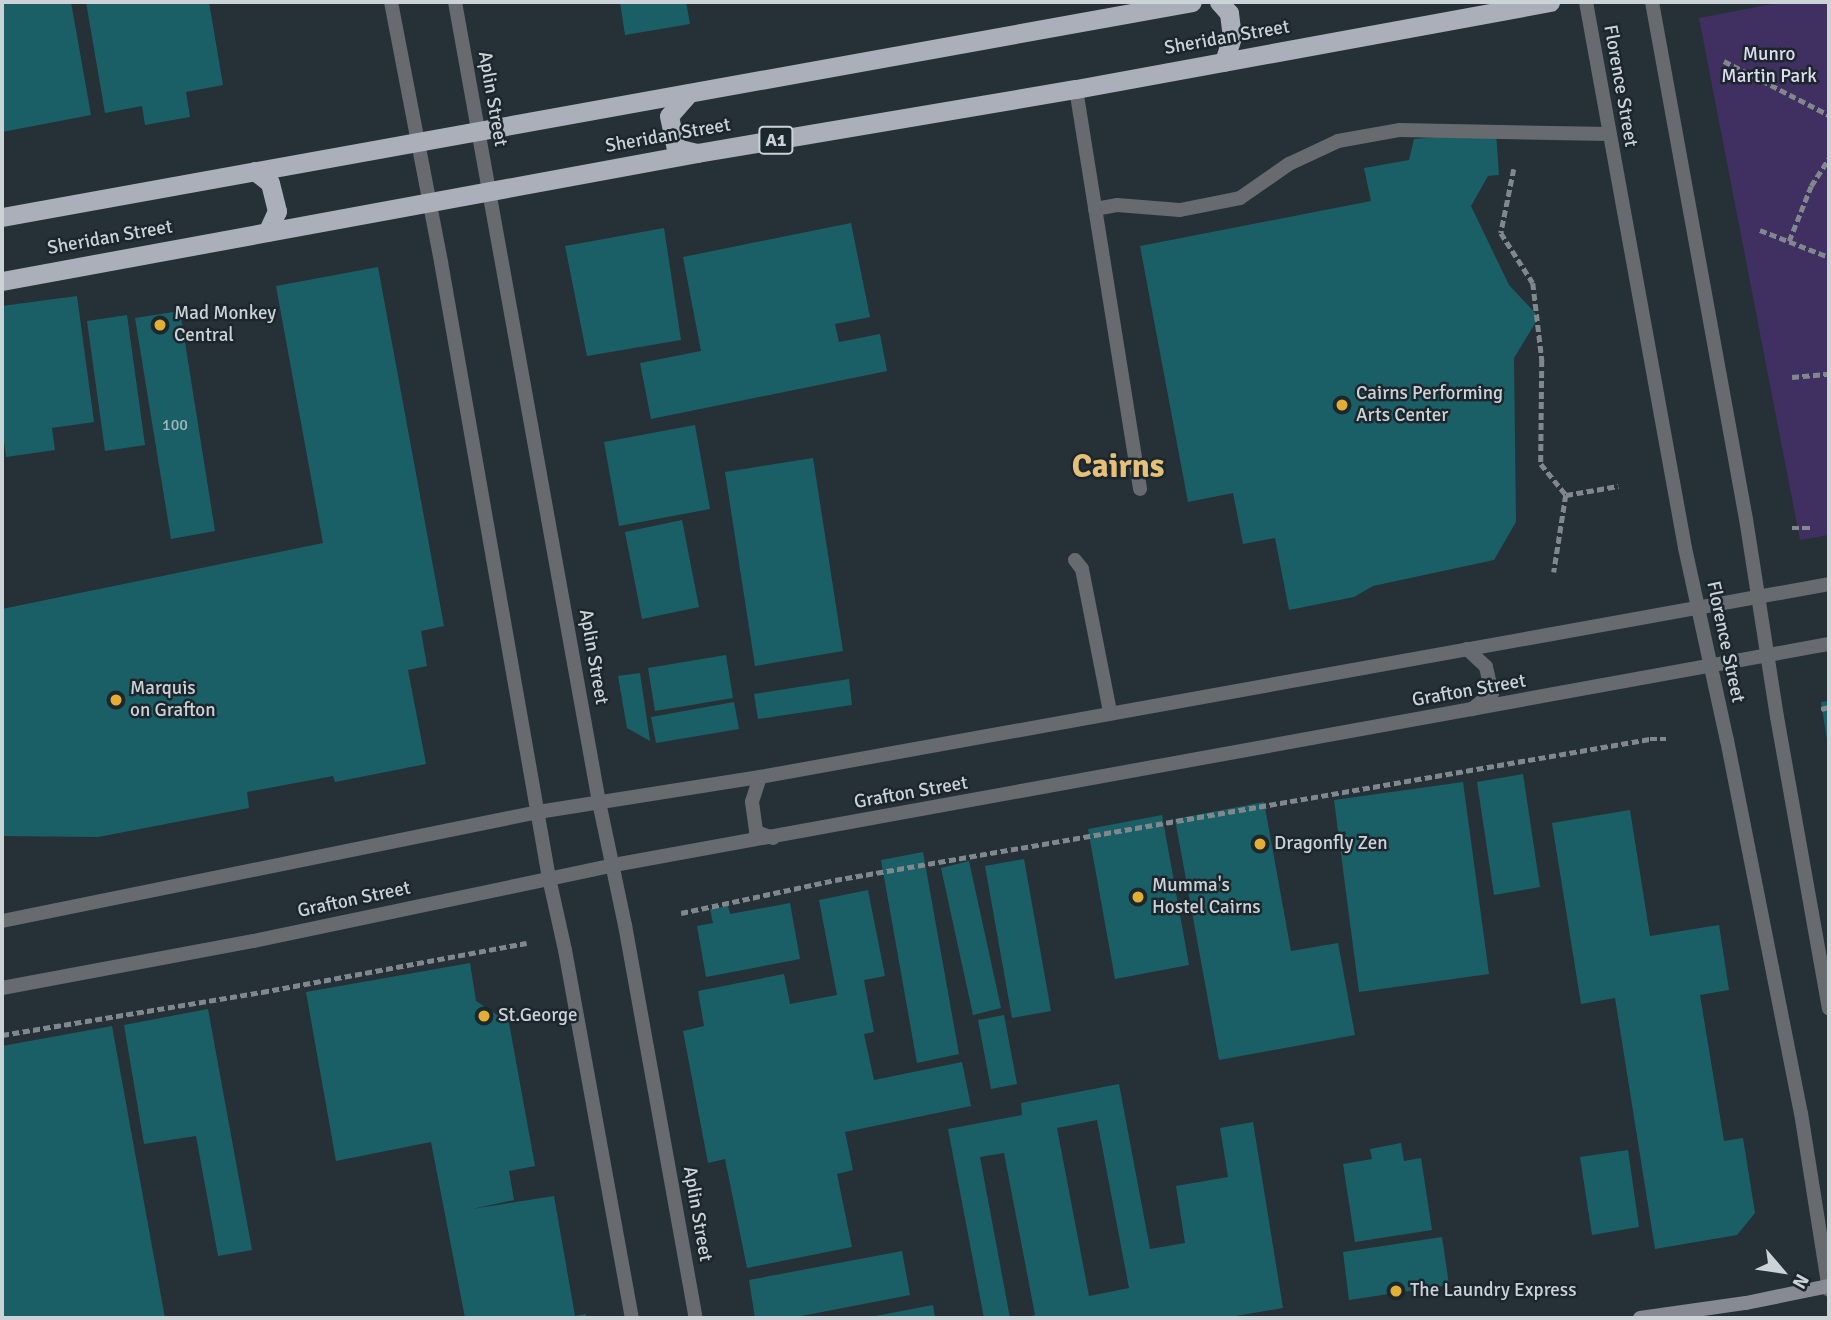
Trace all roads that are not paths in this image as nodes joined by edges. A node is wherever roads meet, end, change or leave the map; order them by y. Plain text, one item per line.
1 (391, 2) edge
2 (455, 2) edge
3 (1192, 2) edge
4 (1219, 2) edge
5 (1550, 2) edge
6 (1586, 2) edge
7 (1652, 2) edge
8 (1224, 62) junction
9 (1076, 89) junction
10 (689, 93) junction
11 (479, 130) junction
12 (1609, 134) junction
13 (416, 141) junction
14 (697, 153) junction
15 (255, 171) junction
16 (489, 192) junction
17 (430, 204) junction
18 (1095, 209) junction
19 (2, 217) edge
20 (267, 232) junction
21 (2, 281) edge
22 (1140, 489) dead end
23 (1075, 559) dead end
24 (1829, 584) edge
25 (1758, 595) junction
26 (1697, 606) junction
27 (1829, 644) edge
28 (1467, 649) junction
29 (1767, 655) junction
30 (1709, 664) junction
31 (1470, 710) junction
32 (1110, 712) junction
33 (760, 777) junction
34 (599, 802) junction
35 (538, 812) junction
36 (774, 838) junction
37 (614, 865) junction
38 (549, 878) junction
39 (2, 921) edge
40 (2, 988) edge
41 (1829, 1008) edge
42 (1829, 1288) edge
43 (632, 1318) edge
44 (696, 1318) edge
45 (1640, 1318) edge

1 - 13 street
2 - 11 street, Aplin Street
3 - 10 highway, Sheridan Street
4 - 8 highway
5 - 8 highway, Sheridan Street / A1
6 - 12 street, Florence Street
7 - 25 street, Florence Street
8 - 9 highway, Sheridan Street / A1
9 - 14 highway, Sheridan Street / A1
9 - 18 street
10 - 11 highway, Sheridan Street
10 - 14 highway
11 - 13 highway, Sheridan Street
11 - 16 street, Aplin Street
12 - 18 street
12 - 26 street, Florence Street
13 - 15 highway, Sheridan Street
13 - 17 street
14 - 16 highway, Sheridan Street / A1
15 - 19 highway, Sheridan Street
15 - 20 highway
16 - 17 highway, Sheridan Street / A1
16 - 34 street, Aplin Street
17 - 20 highway, Sheridan Street / A1
17 - 35 street
18 - 22 street
20 - 21 highway, Sheridan Street / A1
23 - 32 street
24 - 25 street
25 - 26 street
25 - 29 street, Florence Street
26 - 28 street
26 - 30 street, Florence Street
27 - 29 street, Grafton Street
28 - 31 street
28 - 32 street
29 - 30 street, Grafton Street
29 - 41 street, Florence Street
30 - 31 street, Grafton Street
30 - 42 street, Florence Street
31 - 36 street, Grafton Street
32 - 33 street
33 - 34 street
33 - 36 street
34 - 35 street
34 - 37 street, Aplin Street
35 - 38 street
35 - 39 street
36 - 37 street, Grafton Street
37 - 38 street, Grafton Street
37 - 44 street, Aplin Street
38 - 40 street, Grafton Street
38 - 43 street
42 - 45 main road

